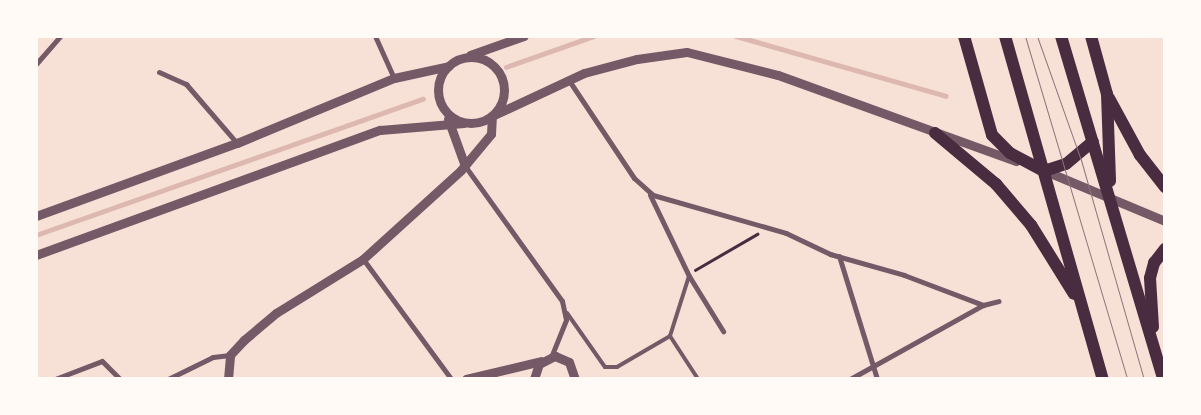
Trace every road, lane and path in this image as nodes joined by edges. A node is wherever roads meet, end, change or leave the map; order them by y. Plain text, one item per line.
1 (60, 36) edge
2 (375, 36) edge
3 (524, 36) edge
4 (964, 36) edge
5 (1005, 36) edge
6 (1061, 36) edge
7 (1091, 36) edge
8 (462, 58) junction
9 (36, 64) edge
10 (449, 66) junction
11 (159, 72) dead end
12 (394, 78) junction
13 (568, 79) junction
14 (1107, 94) junction
15 (444, 110) junction
16 (493, 116) junction
17 (464, 123) junction
18 (449, 124) junction
19 (935, 133) junction
20 (1093, 141) junction
21 (237, 143) junction
22 (465, 166) junction
23 (1044, 170) junction
24 (1165, 186) edge
25 (650, 193) junction
26 (1110, 198) junction
27 (36, 216) edge
28 (1165, 221) edge
29 (773, 229) junction
30 (1165, 249) edge
31 (36, 255) edge
32 (839, 256) junction
33 (363, 259) junction
34 (689, 276) junction
35 (1000, 301) dead end
36 (983, 305) junction
37 (1084, 311) junction
38 (567, 313) junction
39 (723, 330) dead end
40 (670, 336) junction
41 (1154, 349) junction
42 (230, 354) junction
43 (552, 356) junction
44 (541, 361) junction
45 (872, 365) junction
46 (576, 378) edge
47 (55, 379) edge
48 (120, 379) edge
49 (168, 379) edge
50 (228, 379) edge
51 (451, 379) edge
52 (466, 379) edge
53 (534, 379) edge
54 (698, 379) edge
55 (850, 379) edge
56 (876, 379) edge
57 (1103, 379) edge
58 (1163, 379) edge

1 - 9 street
2 - 12 street
3 - 8 street
4 - 23 main road
5 - 23 main road
6 - 20 main road
7 - 14 main road
8 - 10 street
8 - 16 street
10 - 12 street
10 - 15 street
11 - 21 street
12 - 21 street
13 - 16 street
13 - 19 street
13 - 25 street
14 - 24 main road
14 - 26 main road
15 - 17 street
15 - 18 street
16 - 17 street
16 - 22 street
17 - 18 street
18 - 22 street
18 - 31 street
19 - 23 street
19 - 37 main road
20 - 23 main road
20 - 26 main road
21 - 27 street
22 - 33 street
22 - 38 street
23 - 26 street
23 - 37 main road
25 - 29 street
25 - 34 street
26 - 28 street
26 - 41 main road
29 - 32 street
29 - 34 path
30 - 41 main road
32 - 36 street
32 - 45 street
33 - 42 street
33 - 51 street
34 - 39 street
34 - 40 lane
35 - 36 street
36 - 45 street
37 - 57 main road
38 - 40 lane
38 - 43 street
40 - 54 lane
41 - 58 main road
42 - 49 street
42 - 50 street
43 - 44 street
43 - 46 street
44 - 52 street
44 - 53 street
45 - 55 street
45 - 56 street
47 - 48 street

